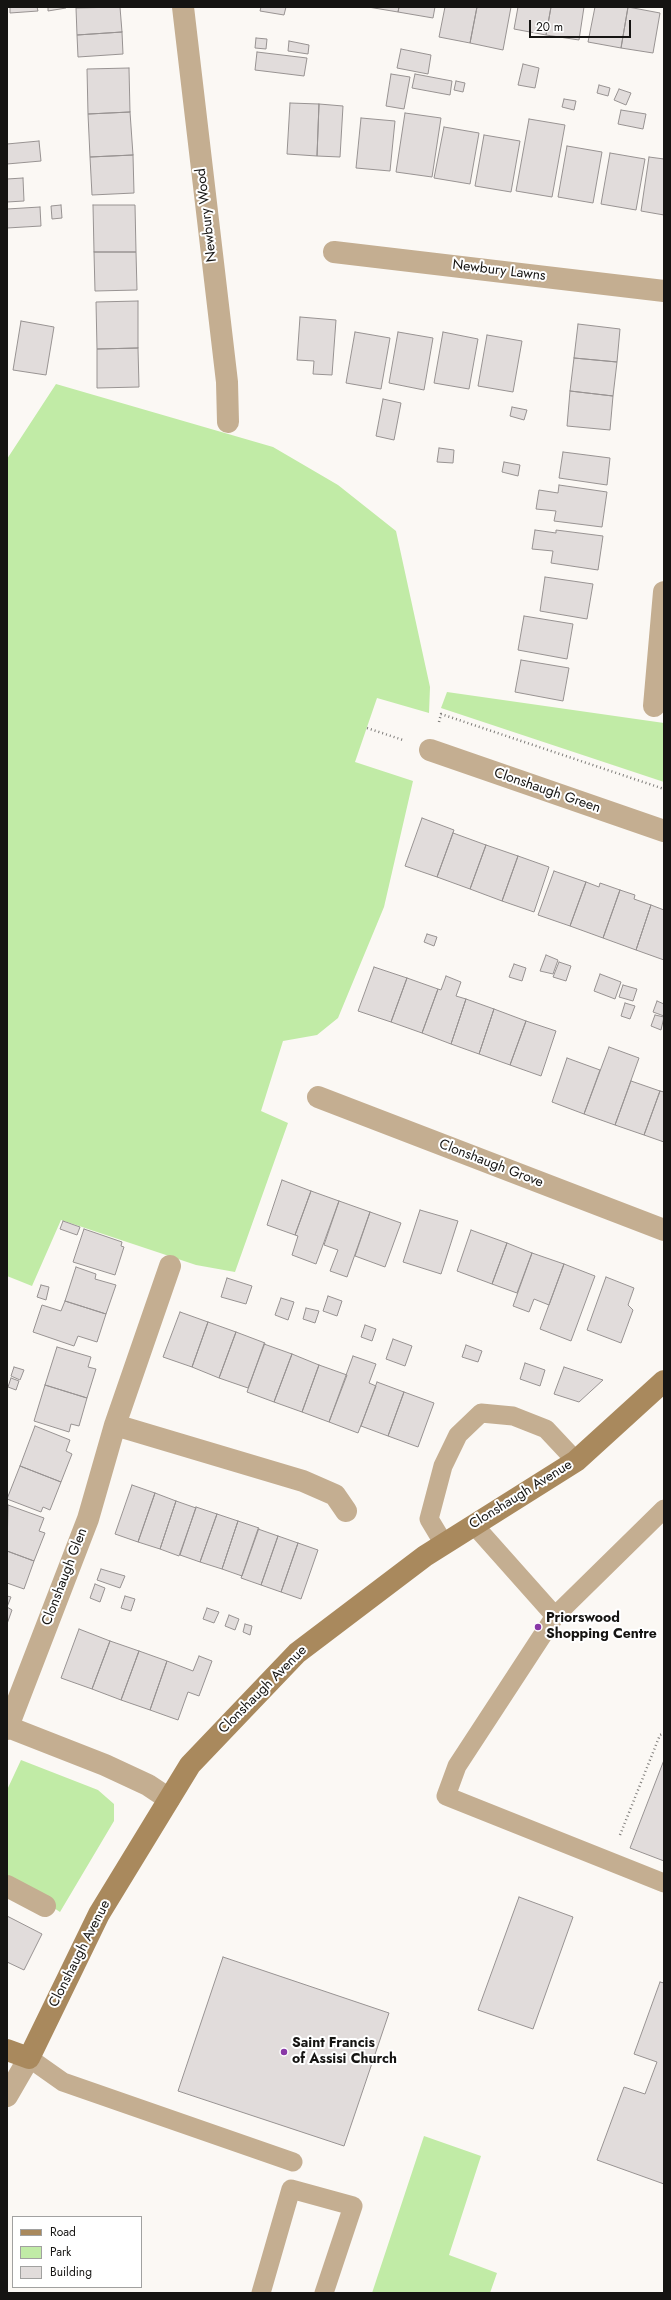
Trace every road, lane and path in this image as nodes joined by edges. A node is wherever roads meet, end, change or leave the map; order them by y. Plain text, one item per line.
1 (184, 7) edge
2 (334, 252) dead end
3 (664, 291) edge
4 (228, 422) dead end
5 (664, 592) edge
6 (654, 706) dead end
7 (430, 750) dead end
8 (664, 831) edge
9 (318, 1098) dead end
10 (664, 1230) edge
11 (170, 1266) dead end
12 (664, 1381) edge
13 (115, 1425) junction
14 (576, 1460) junction
15 (664, 1509) edge
16 (346, 1511) dead end
17 (474, 1525) junction
18 (444, 1544) junction
19 (555, 1616) junction
20 (7, 1728) edge
21 (664, 1733) edge
22 (169, 1799) junction
23 (610, 1861) junction
24 (664, 1883) edge
25 (7, 1886) edge
26 (45, 1906) dead end
27 (7, 2050) edge
28 (29, 2058) junction
29 (7, 2096) edge
30 (293, 2162) dead end
31 (261, 2293) edge
32 (324, 2293) edge

1 - 4 street, Newbury Wood
2 - 3 street, Newbury Lawns
5 - 6 street
7 - 8 street, Clonshaugh Green
9 - 10 street, Clonshaugh Grove
11 - 13 street, Clonshaugh Glen
12 - 14 street, Clonshaugh Avenue
13 - 16 street
13 - 20 street, Clonshaugh Glen
14 - 17 street, Clonshaugh Avenue
14 - 18 lane
15 - 19 lane
17 - 18 street, Clonshaugh Avenue
17 - 19 lane
18 - 22 street, Clonshaugh Avenue
19 - 23 lane
20 - 22 street, Clonshaugh Glen
21 - 23 path
22 - 28 street, Clonshaugh Avenue
23 - 24 lane
25 - 26 street
27 - 28 street
28 - 29 street, Clonshaugh Avenue
28 - 30 lane
31 - 32 lane

